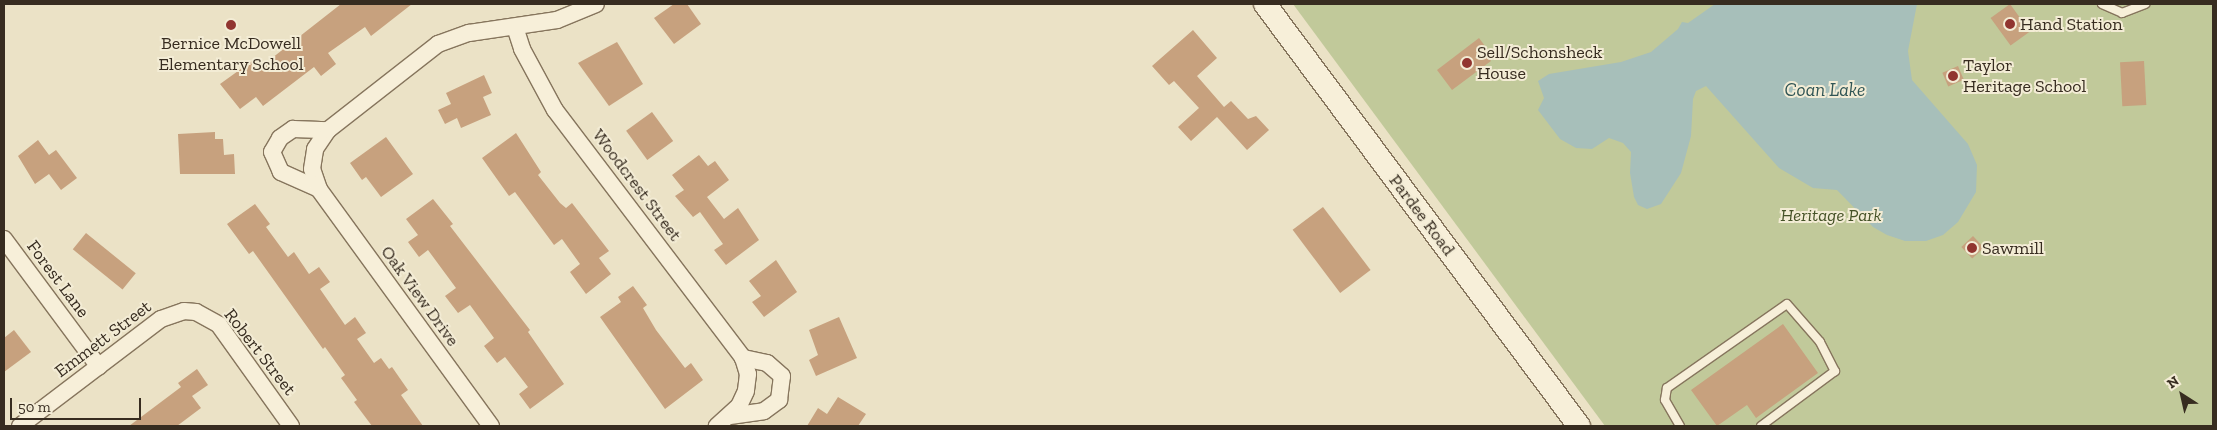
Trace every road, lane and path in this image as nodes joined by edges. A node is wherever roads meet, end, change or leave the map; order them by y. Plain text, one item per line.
1 (596, 4) edge
2 (1264, 4) edge
3 (2102, 4) edge
4 (2144, 4) edge
5 (515, 27) junction
6 (328, 130) junction
7 (319, 189) junction
8 (4, 239) edge
9 (191, 312) joint
10 (743, 358) junction
11 (99, 366) junction
12 (730, 416) junction
13 (20, 426) edge
14 (291, 426) edge
15 (491, 426) edge
16 (717, 426) edge
17 (1579, 426) edge
18 (1680, 426) edge
19 (1760, 426) edge

1 - 5 street, Oak View Drive
2 - 17 main road, Pardee Road
3 - 4 lane
5 - 6 street, Oak View Drive
5 - 10 street, Woodcrest Street
6 - 7 street, Oak View Drive
6 - 7 street, Oak View Drive
7 - 15 street, Oak View Drive
8 - 11 street, Forest Lane
9 - 11 street, Emmett Street
9 - 14 street, Robert Street
10 - 12 street, Woodcrest Street
10 - 12 street, Woodcrest Street
11 - 13 street, Emmett Street
12 - 16 street, Woodcrest Street
18 - 19 lane

